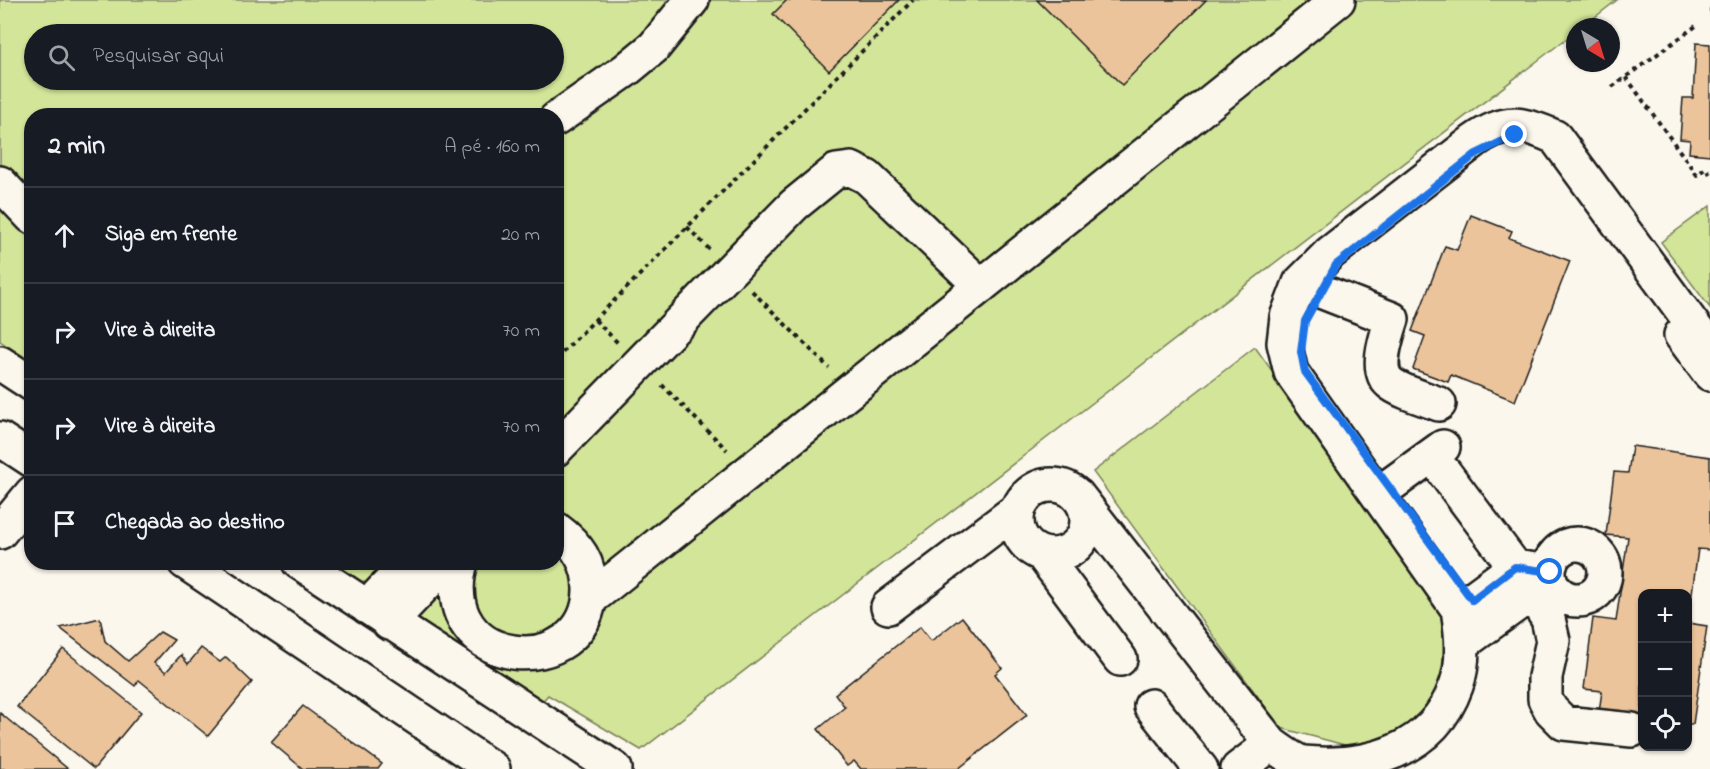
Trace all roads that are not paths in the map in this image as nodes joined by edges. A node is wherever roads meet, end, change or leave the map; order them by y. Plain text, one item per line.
1 (692, 0) edge
2 (1338, 0) edge
3 (564, 113) edge
4 (0, 183) edge
5 (24, 208) edge
6 (981, 286) junction
7 (1311, 287) junction
8 (1710, 348) edge
9 (0, 363) edge
10 (1710, 374) edge
11 (24, 379) edge
12 (1439, 404) dead end
13 (0, 439) edge
14 (564, 441) edge
15 (24, 455) edge
16 (1384, 490) junction
17 (1077, 495) junction
18 (24, 503) edge
19 (1018, 509) junction
20 (1086, 527) junction
21 (0, 532) edge
22 (564, 535) edge
23 (1042, 554) junction
24 (197, 570) edge
25 (311, 570) edge
26 (405, 570) edge
27 (437, 570) edge
28 (459, 570) edge
29 (1537, 579) junction
30 (590, 599) junction
31 (888, 607) dead end
32 (378, 615) junction
33 (1468, 621) junction
34 (1120, 658) dead end
35 (1151, 706) dead end
36 (1632, 730) dead end
37 (1417, 760) edge
38 (1275, 761) edge
39 (493, 769) edge
40 (615, 769) edge
41 (1201, 769) edge

1 - 3 street
2 - 6 street
4 - 5 street
6 - 14 street
6 - 30 street
7 - 8 street
7 - 10 street
7 - 12 street
7 - 16 street
9 - 11 street
13 - 15 street
16 - 29 street
16 - 33 street
17 - 19 street
17 - 20 street
17 - 38 street
18 - 21 street
19 - 23 street
19 - 31 street
20 - 23 street
20 - 38 street
22 - 30 street
23 - 34 street
24 - 39 street
25 - 32 street
26 - 32 street
27 - 32 street
28 - 30 street
29 - 33 street
29 - 36 street
32 - 40 street
33 - 37 street
35 - 41 street
37 - 38 street

